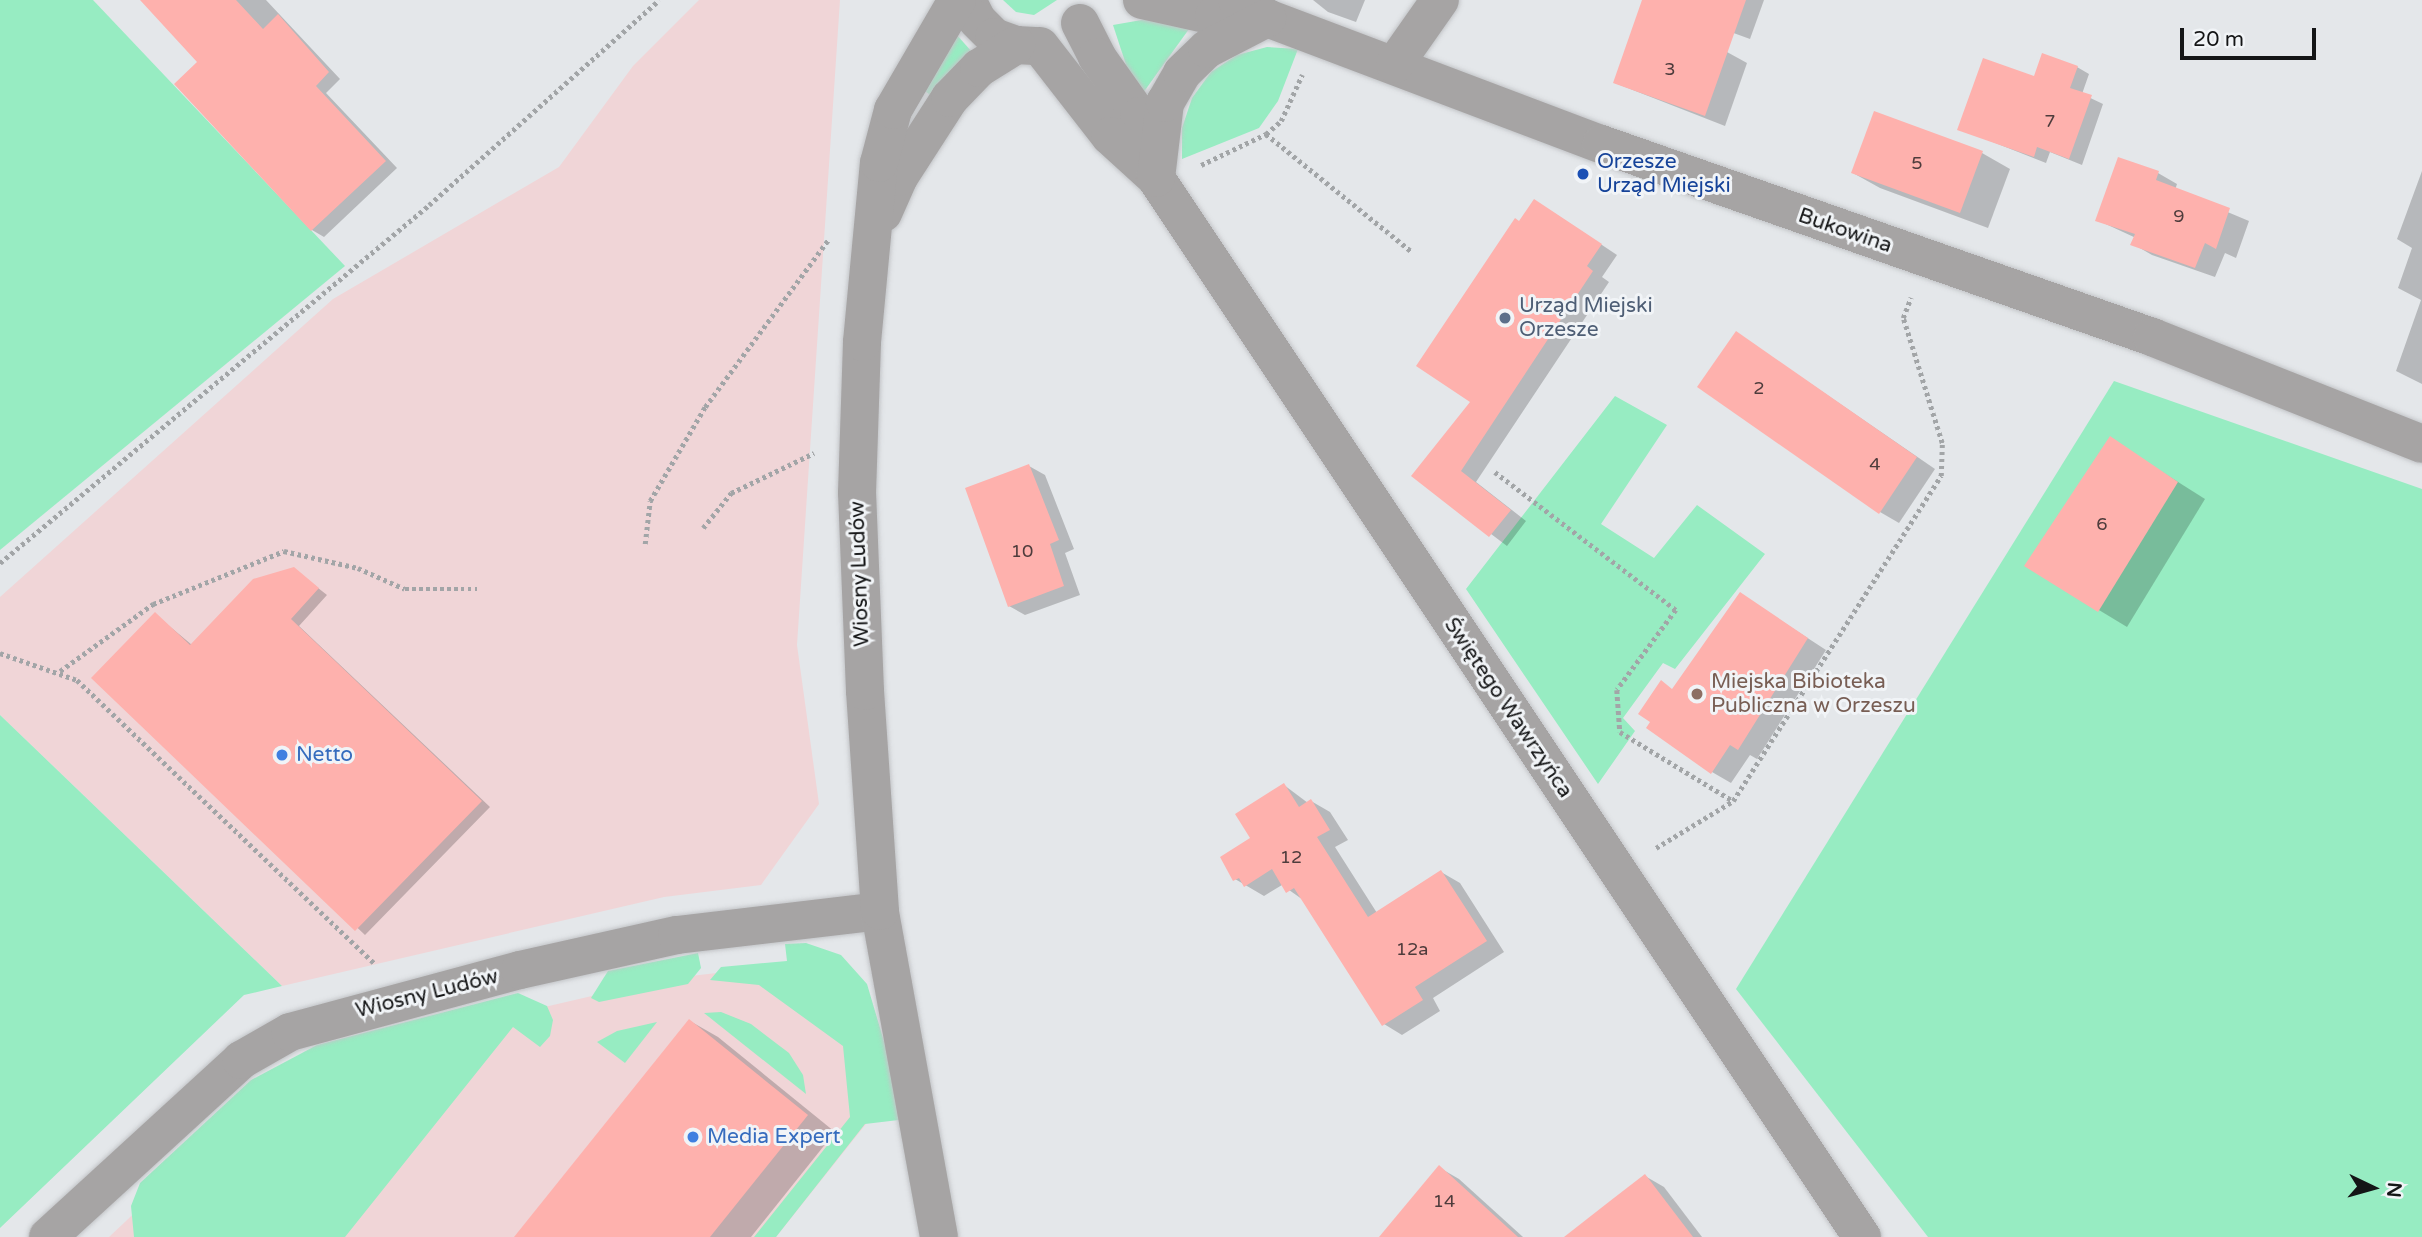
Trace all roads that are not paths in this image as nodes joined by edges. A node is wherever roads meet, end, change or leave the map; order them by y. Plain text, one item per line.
1 (957, 0) edge
2 (967, 0) edge
3 (1142, 0) edge
4 (1440, 0) edge
5 (1091, 6) edge
6 (1252, 9) edge
7 (1028, 46) junction
8 (1395, 64) junction
9 (1173, 174) junction
10 (873, 237) junction
11 (2422, 444) edge
12 (880, 911) junction
13 (48, 1237) edge
14 (939, 1237) edge
15 (1862, 1237) edge

1 - 10 street, Wiosny Ludów
2 - 7 street
3 - 6 street, Bukowina
4 - 8 street
5 - 7 street, Wiosny Ludów
5 - 9 street, Świętego Wawrzyńca
6 - 8 street, Bukowina
6 - 9 street
7 - 9 street, Świętego Wawrzyńca
7 - 10 street, Wiosny Ludów
8 - 11 street, Bukowina
9 - 15 street, Świętego Wawrzyńca
10 - 12 street, Wiosny Ludów
12 - 13 street, Wiosny Ludów
12 - 14 street, Wiosny Ludów

